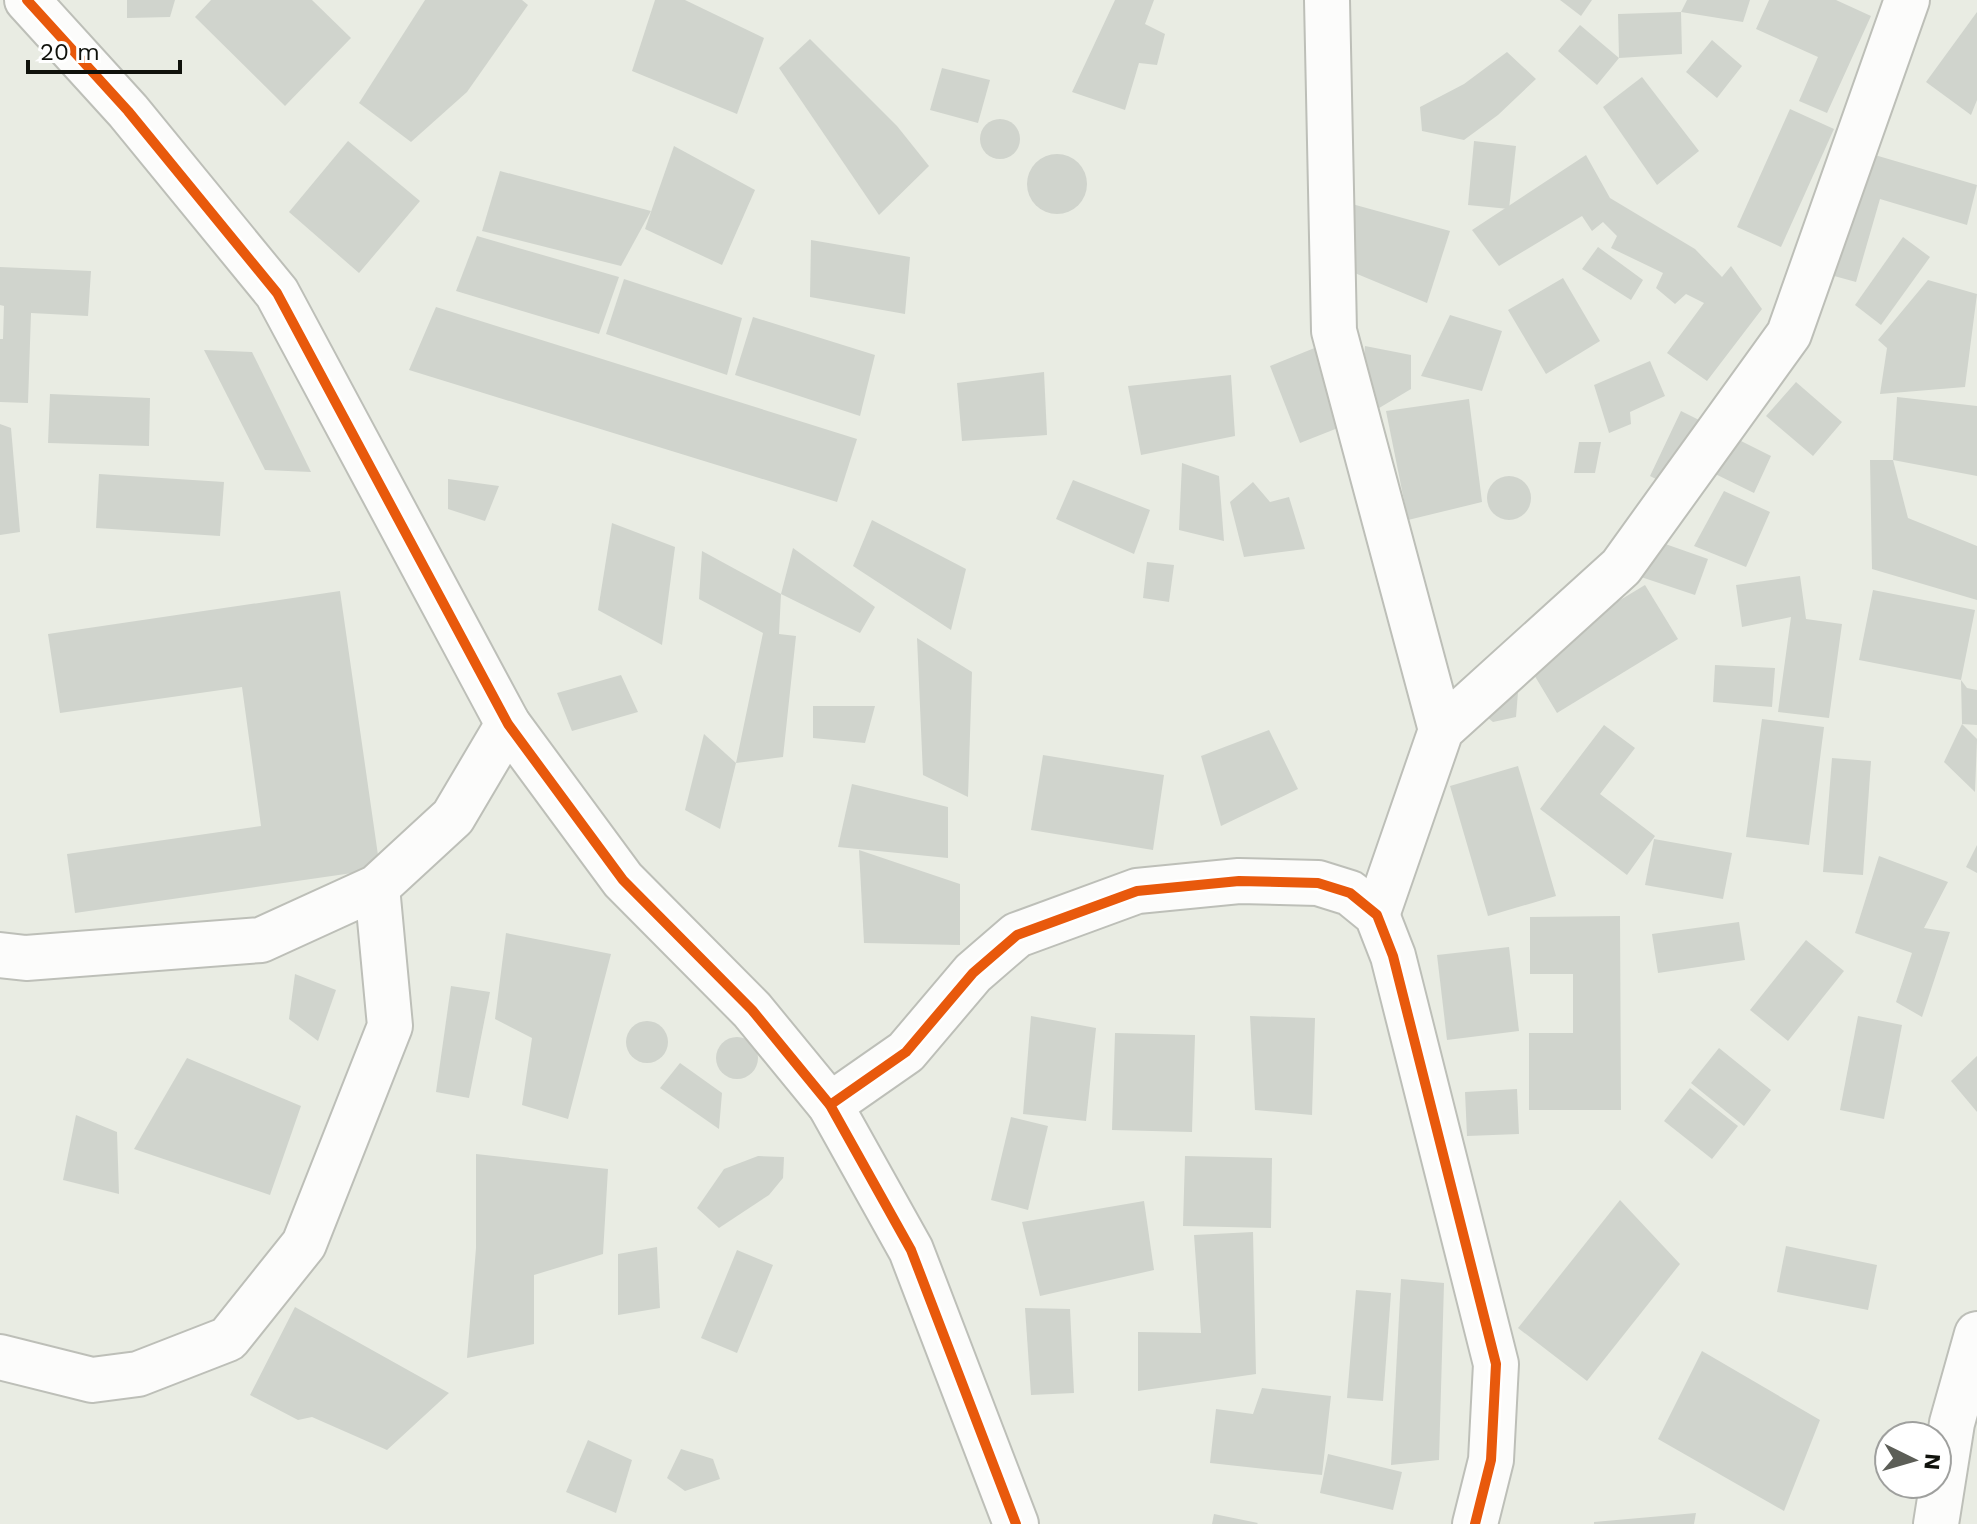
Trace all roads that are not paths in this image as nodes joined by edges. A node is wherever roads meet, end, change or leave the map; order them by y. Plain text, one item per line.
1 (27, 0) edge
2 (1327, 0) edge
3 (1907, 0) edge
4 (508, 724) junction
5 (1441, 730) junction
6 (377, 887) junction
7 (1377, 915) junction
8 (0, 955) edge
9 (830, 1105) junction
10 (1977, 1334) edge
11 (0, 1357) edge
12 (1016, 1524) edge
13 (1475, 1524) edge
14 (1936, 1524) edge

1 - 4 street
2 - 5 street
3 - 5 street
4 - 6 street
4 - 9 street
5 - 7 street
6 - 8 street
6 - 11 street
7 - 9 street
7 - 13 street
9 - 12 street
10 - 14 street

